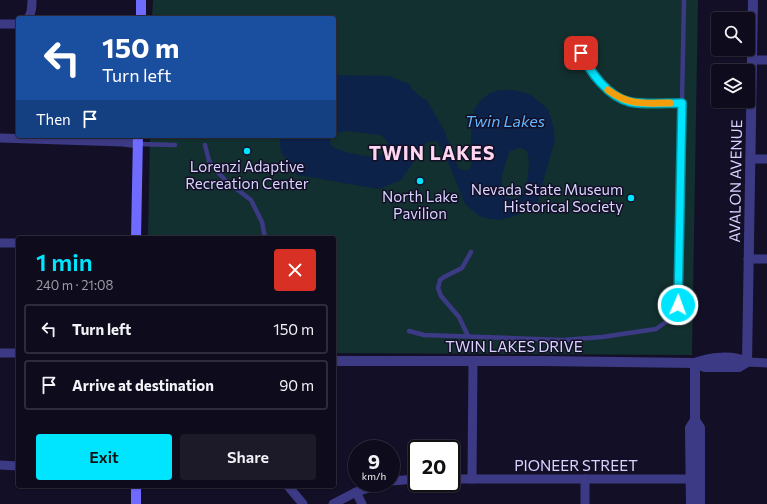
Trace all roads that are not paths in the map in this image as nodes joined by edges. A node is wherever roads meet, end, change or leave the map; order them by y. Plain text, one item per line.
1 (32, 0) edge
2 (141, 0) edge
3 (684, 0) edge
4 (753, 0) edge
5 (29, 16) edge
6 (141, 16) edge
7 (0, 24) edge
8 (16, 24) edge
9 (578, 45) dead end
10 (752, 60) junction
11 (767, 60) edge
12 (682, 103) junction
13 (0, 138) edge
14 (138, 140) edge
15 (175, 145) dead end
16 (205, 145) dead end
17 (750, 159) junction
18 (767, 159) edge
19 (136, 236) edge
20 (265, 236) edge
21 (0, 242) edge
22 (16, 243) edge
23 (471, 252) dead end
24 (748, 259) junction
25 (767, 259) edge
26 (409, 331) dead end
27 (468, 336) junction
28 (0, 353) edge
29 (16, 353) edge
30 (336, 361) edge
31 (473, 361) junction
32 (746, 362) junction
33 (695, 363) junction
34 (767, 363) edge
35 (0, 465) edge
36 (16, 466) edge
37 (460, 479) edge
38 (472, 479) junction
39 (585, 479) junction
40 (695, 479) junction
41 (136, 488) edge
42 (290, 488) edge
43 (356, 492) joint
44 (136, 504) edge
45 (303, 504) edge
46 (333, 504) edge
47 (362, 504) edge
48 (585, 504) edge
49 (691, 504) edge
50 (700, 504) edge

1 - 5 street
2 - 6 main road
3 - 12 lane
4 - 10 street, AVALON AVENUE
7 - 8 street
9 - 12 lane
10 - 11 street
10 - 17 street, AVALON AVENUE
12 - 27 lane
13 - 14 street
14 - 15 lane
14 - 19 main road
16 - 20 lane
17 - 18 street
17 - 24 street, AVALON AVENUE
21 - 22 street
23 - 27 lane
24 - 25 street
24 - 32 street, AVALON AVENUE
26 - 27 lane
28 - 29 street
30 - 31 street, TWIN LAKES DRIVE
31 - 33 street, TWIN LAKES DRIVE
31 - 38 street
32 - 33 street, TWIN LAKES DRIVE
32 - 34 street, TWIN LAKES DRIVE
33 - 40 street
35 - 36 street
37 - 38 street, PIONEER STREET
38 - 39 street, PIONEER STREET
39 - 40 street, PIONEER STREET
39 - 48 street
40 - 49 street
40 - 50 street
41 - 44 main road
42 - 45 street
43 - 46 street
43 - 47 street

